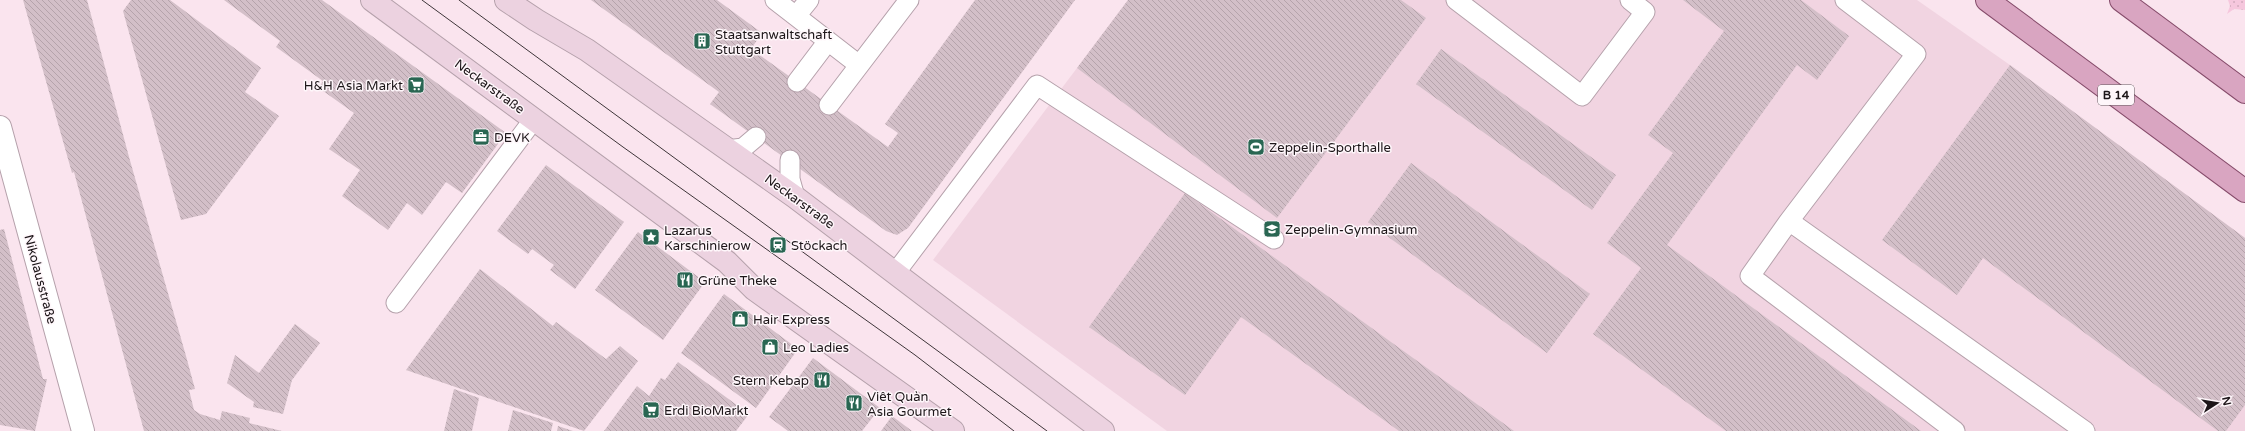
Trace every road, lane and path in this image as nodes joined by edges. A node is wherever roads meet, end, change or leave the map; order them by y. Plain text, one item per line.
1 (372, 0) edge
2 (506, 0) edge
3 (775, 0) edge
4 (809, 0) edge
5 (909, 0) edge
6 (1456, 0) edge
7 (1630, 0) edge
8 (1845, 0) edge
9 (1987, 0) edge
10 (2121, 0) edge
11 (796, 16) junction
12 (828, 41) junction
13 (859, 65) junction
14 (797, 82) dead end
15 (2245, 92) edge
16 (830, 105) dead end
17 (534, 119) junction
18 (0, 127) edge
19 (756, 137) dead end
20 (727, 150) junction
21 (790, 160) dead end
22 (2245, 191) edge
23 (794, 197) junction
24 (1789, 221) junction
25 (1274, 239) dead end
26 (896, 272) junction
27 (396, 304) dead end
28 (83, 431) edge
29 (953, 431) edge
30 (1103, 431) edge
31 (1955, 431) edge
32 (2085, 431) edge

1 - 17 main road, Neckarstraße
2 - 20 main road, Neckarstraße
3 - 11 lane
4 - 11 lane
5 - 13 lane
6 - 7 lane
8 - 24 lane
9 - 22 main road, B 14
10 - 15 main road
11 - 12 lane
12 - 13 lane
12 - 14 lane
13 - 16 lane
17 - 27 lane
17 - 29 main road, Neckarstraße
18 - 28 street, Nikolausstraße
19 - 20 lane
20 - 23 main road, Neckarstraße
21 - 23 lane
23 - 26 main road, Neckarstraße
24 - 31 lane
24 - 32 lane
25 - 26 lane
26 - 30 main road, Neckarstraße

